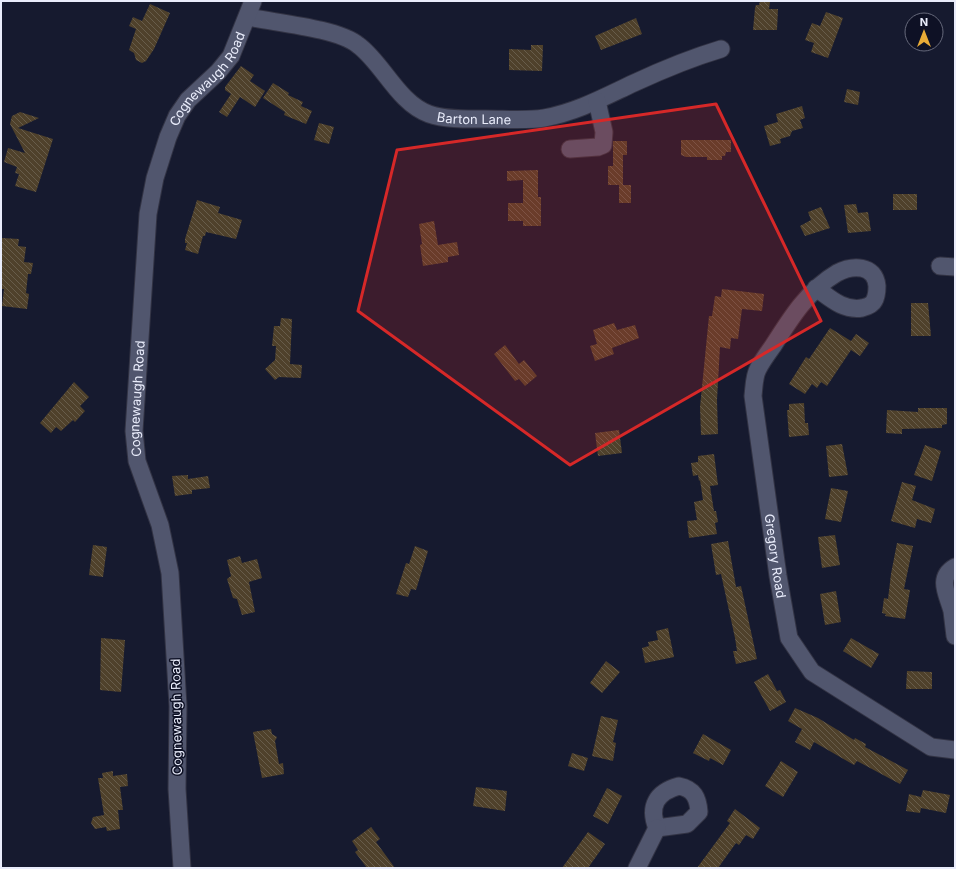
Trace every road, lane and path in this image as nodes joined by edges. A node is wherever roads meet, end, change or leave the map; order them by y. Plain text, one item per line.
1 (253, 1) edge
2 (248, 17) junction
3 (721, 48) dead end
4 (597, 101) junction
5 (570, 149) dead end
6 (816, 288) dead end
7 (955, 567) edge
8 (955, 628) edge
9 (955, 750) edge
10 (657, 828) dead end
11 (179, 867) edge
12 (637, 868) edge

1 - 2 street, Cognewaugh Road
2 - 4 street, Barton Lane
2 - 11 street, Cognewaugh Road
3 - 4 street, Barton Lane
4 - 5 street
6 - 9 street, Gregory Road
7 - 8 street
10 - 12 street

